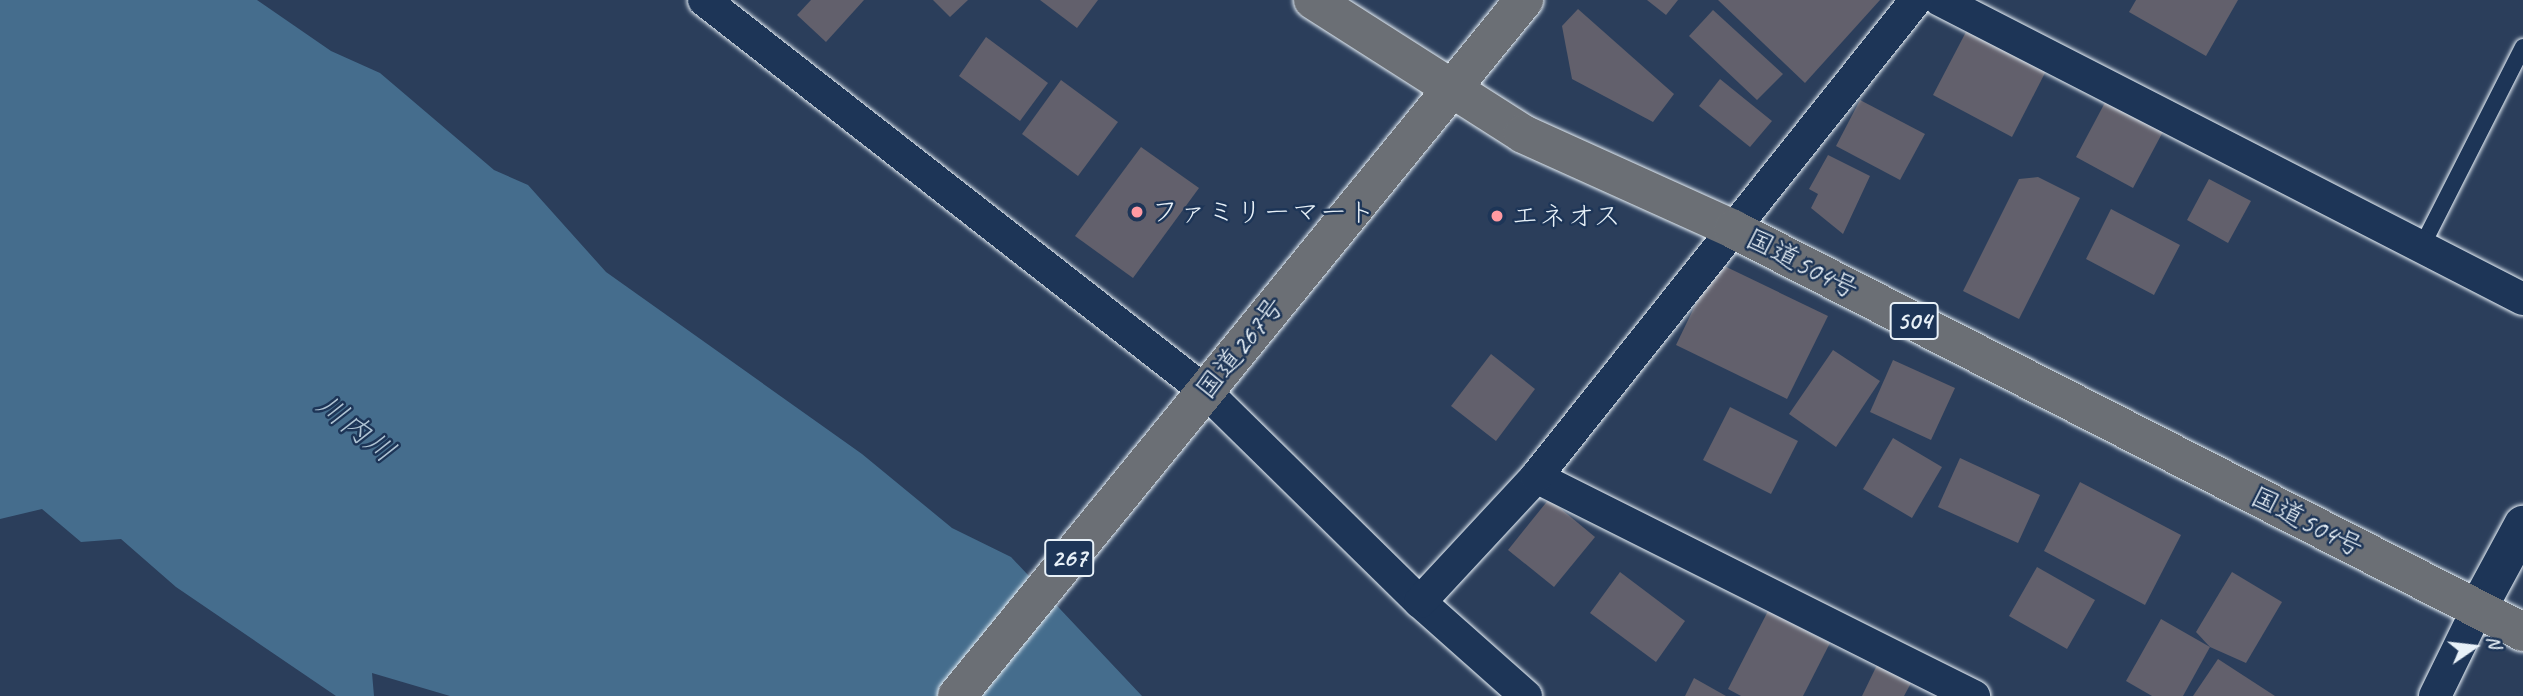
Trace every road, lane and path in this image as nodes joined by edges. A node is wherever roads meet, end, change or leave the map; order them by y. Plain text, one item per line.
1 (704, 0) edge
2 (1313, 0) edge
3 (1524, 0) edge
4 (1916, 0) edge
5 (1940, 0) edge
6 (2523, 47) edge
7 (1451, 90) junction
8 (1733, 229) junction
9 (2422, 246) junction
10 (2523, 299) edge
11 (1205, 391) junction
12 (1536, 477) junction
13 (2523, 525) edge
14 (1420, 602) junction
15 (2477, 610) junction
16 (2523, 632) edge
17 (957, 696) edge
18 (1526, 696) edge
19 (1973, 696) edge
20 (2435, 696) edge

1 - 11 street
2 - 7 highway, 国道504号 / 504
3 - 7 highway, 国道267号 / 267
4 - 8 street
5 - 9 street
6 - 9 lane
7 - 8 highway, 国道504号 / 504
7 - 11 highway, 国道267号 / 267
8 - 12 street
8 - 15 highway, 国道504号 / 504
9 - 10 street
11 - 14 street
11 - 17 highway, 国道267号 / 267
12 - 14 street
12 - 19 street
13 - 15 street
14 - 18 street
15 - 16 highway, 国道504号 / 504
15 - 20 street

